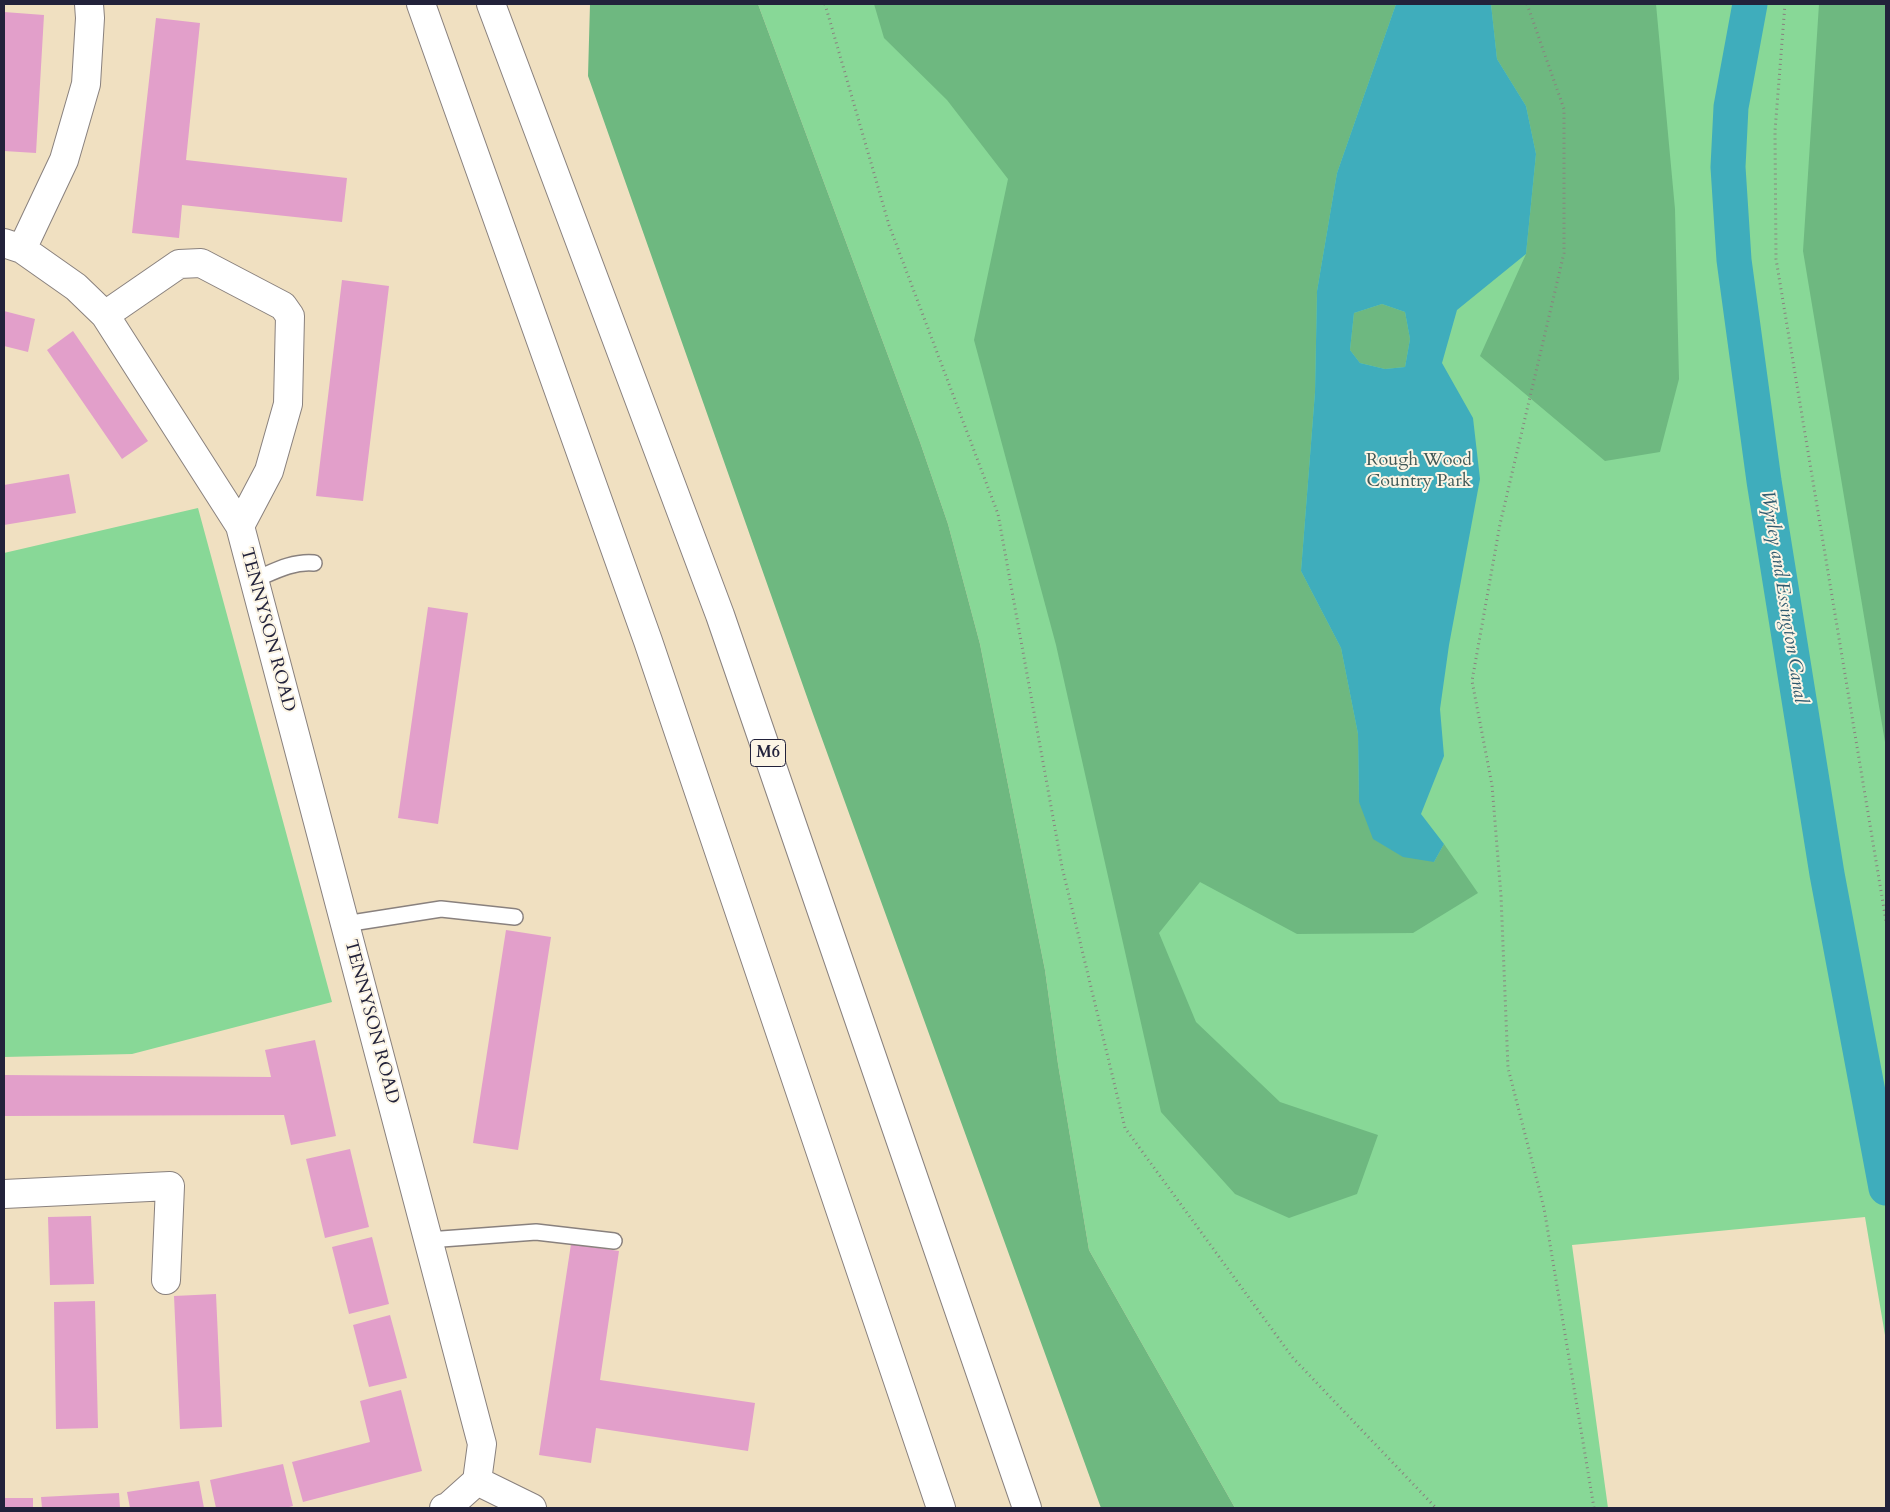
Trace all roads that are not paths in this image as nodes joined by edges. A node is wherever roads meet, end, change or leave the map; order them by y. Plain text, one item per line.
1 (89, 4) edge
2 (421, 4) edge
3 (491, 4) edge
4 (13, 246) edge
5 (105, 315) junction
6 (240, 526) junction
7 (314, 563) dead end
8 (254, 580) junction
9 (515, 916) dead end
10 (345, 924) junction
11 (4, 1194) edge
12 (428, 1240) junction
13 (614, 1241) dead end
14 (166, 1280) dead end
15 (477, 1482) junction
16 (446, 1508) edge
17 (532, 1508) edge
18 (941, 1508) edge
19 (1027, 1508) edge

1 - 4 main road
2 - 18 main road
3 - 19 main road, M6
4 - 5 main road, TENNYSON ROAD
5 - 6 main road, TENNYSON ROAD
5 - 6 main road, TENNYSON ROAD
6 - 8 main road, TENNYSON ROAD
7 - 8 lane
8 - 10 main road, TENNYSON ROAD
9 - 10 lane
10 - 12 main road, TENNYSON ROAD
11 - 14 main road
12 - 13 lane
12 - 15 main road, TENNYSON ROAD
15 - 16 main road
15 - 17 main road

